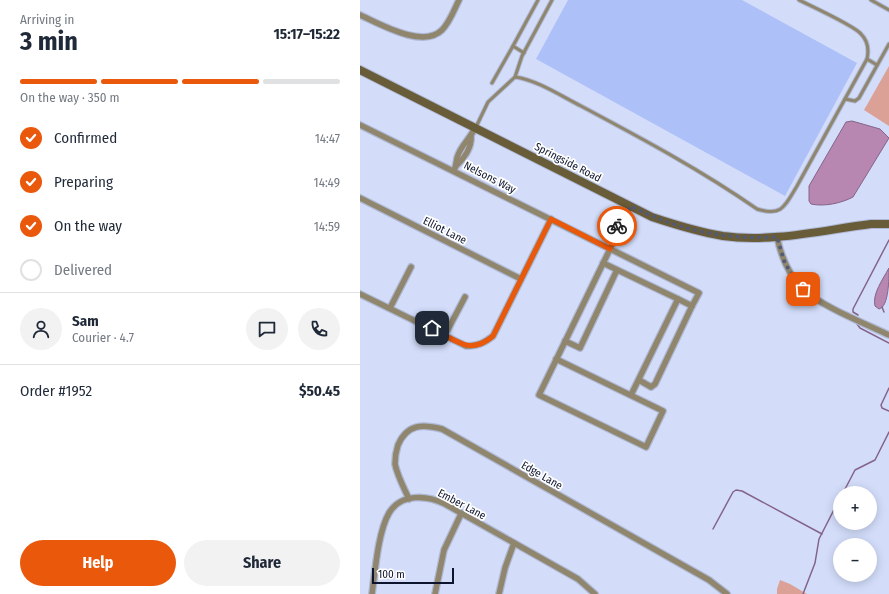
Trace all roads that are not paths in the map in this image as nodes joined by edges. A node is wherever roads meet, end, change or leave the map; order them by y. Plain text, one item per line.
1 (459, 0) edge
2 (538, 0) edge
3 (552, 0) edge
4 (799, 0) edge
5 (871, 0) edge
6 (889, 10) edge
7 (360, 16) edge
8 (889, 44) edge
9 (513, 46) junction
10 (524, 53) junction
11 (867, 59) junction
12 (877, 65) junction
13 (360, 70) edge
14 (515, 77) junction
15 (492, 83) dead end
16 (845, 99) junction
17 (360, 125) edge
18 (473, 132) junction
19 (455, 168) junction
20 (360, 198) edge
21 (629, 210) junction
22 (551, 219) junction
23 (889, 224) edge
24 (777, 237) junction
25 (610, 249) junction
26 (603, 263) junction
27 (411, 267) dead end
28 (618, 270) junction
29 (521, 279) junction
30 (360, 294) edge
31 (465, 297) dead end
32 (678, 299) junction
33 (692, 306) junction
34 (390, 308) junction
35 (445, 335) junction
36 (889, 335) edge
37 (565, 341) junction
38 (556, 359) junction
39 (639, 380) junction
40 (631, 395) junction
41 (409, 499) junction
42 (462, 514) junction
43 (514, 543) junction
44 (372, 594) edge
45 (435, 594) edge
46 (499, 594) edge
47 (595, 594) edge
48 (727, 594) edge

1 - 7 street
2 - 9 lane
3 - 10 lane
4 - 11 lane
5 - 6 lane
8 - 12 lane
9 - 10 lane
9 - 15 lane
10 - 14 lane
11 - 12 lane
11 - 16 lane
12 - 16 lane
13 - 18 main road, Springside Road
14 - 16 lane
14 - 18 lane
17 - 19 street, Nelsons Way
18 - 19 street
18 - 21 main road, Springside Road
19 - 22 street, Nelsons Way
20 - 29 street, Elliot Lane
21 - 24 main road, Springside Road
21 - 25 street
22 - 25 street, Nelsons Way
22 - 29 street
23 - 24 main road, Springside Road
24 - 36 street
25 - 26 street
25 - 33 street, Nelsons Way
26 - 28 street
26 - 37 street
27 - 34 street
28 - 32 street
28 - 37 street
29 - 35 street
30 - 34 street
31 - 35 street
32 - 33 street
32 - 39 street
33 - 39 street
34 - 35 street
37 - 38 street
38 - 40 street
38 - 40 street
39 - 40 street
41 - 42 street, Ember Lane
41 - 44 street
41 - 48 street, Edge Lane
42 - 43 street, Ember Lane
42 - 45 street
43 - 46 street
43 - 47 street, Ember Lane

